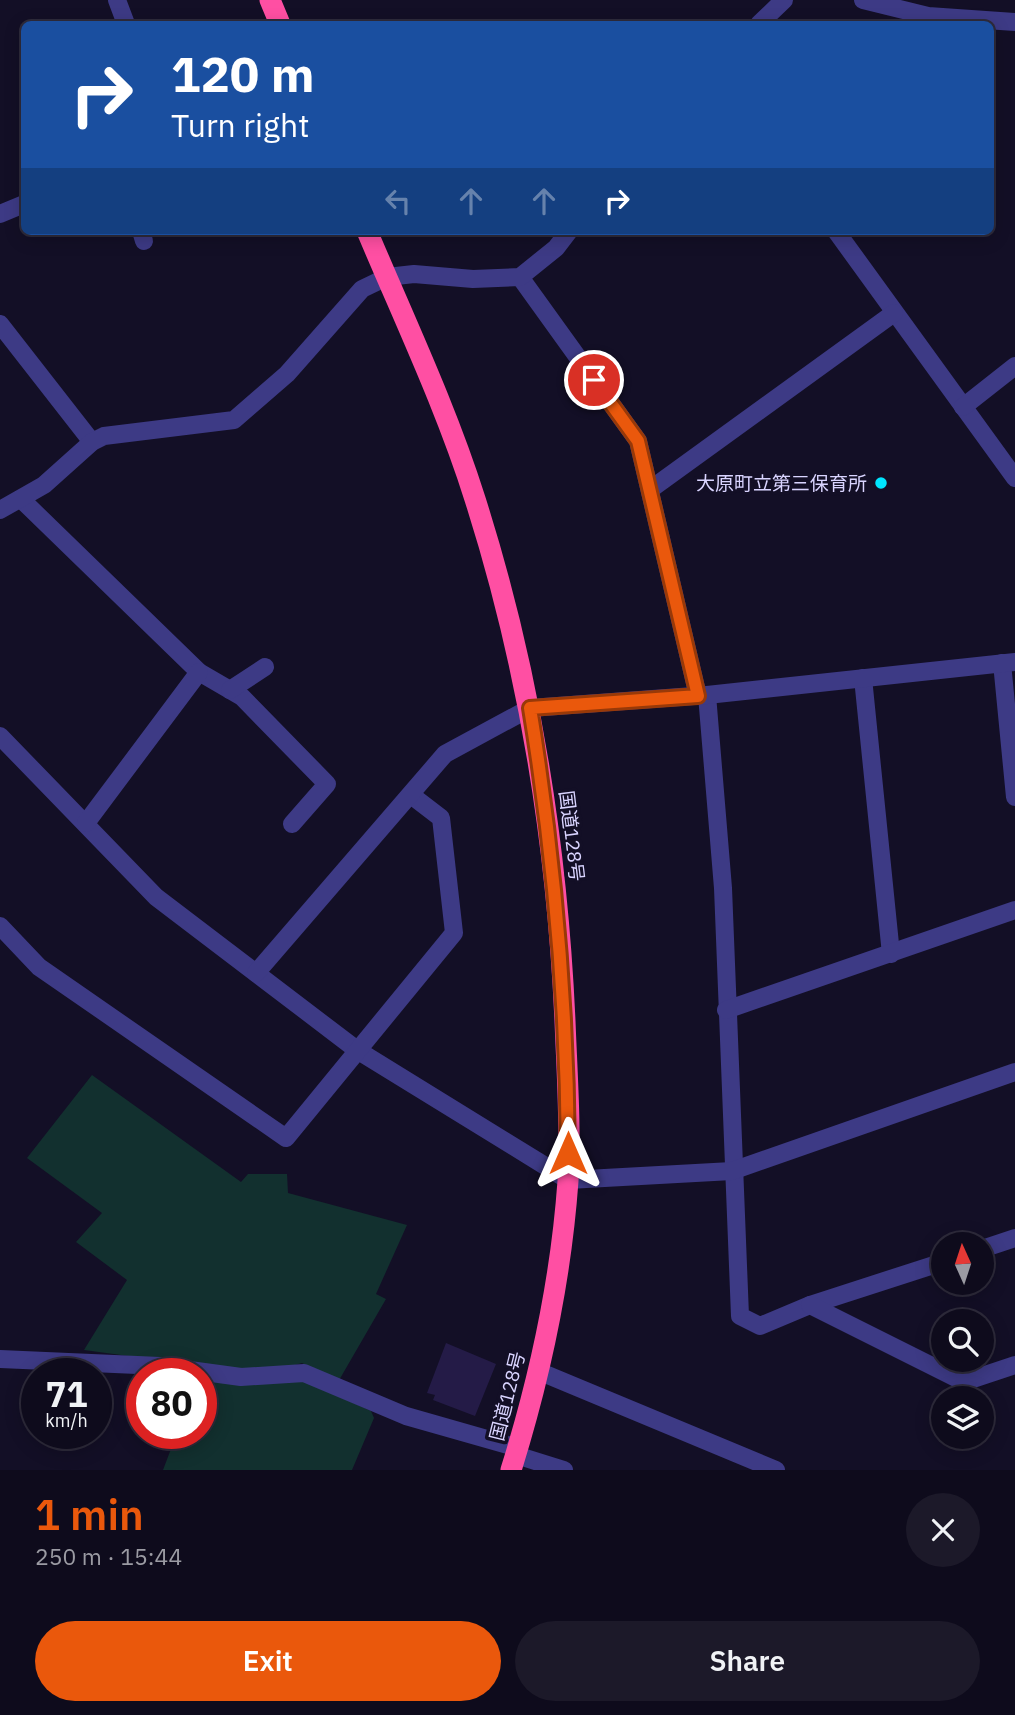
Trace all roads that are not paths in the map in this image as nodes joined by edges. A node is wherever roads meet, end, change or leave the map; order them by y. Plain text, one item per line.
1 (117, 0) edge
2 (270, 0) edge
3 (784, 0) edge
4 (863, 0) edge
5 (125, 21) edge
6 (279, 21) edge
7 (762, 21) edge
8 (1015, 22) edge
9 (21, 205) edge
10 (0, 214) edge
11 (370, 235) edge
12 (566, 235) edge
13 (839, 235) edge
14 (387, 277) junction
15 (520, 277) junction
16 (894, 313) junction
17 (0, 324) edge
18 (1015, 366) edge
19 (963, 407) junction
20 (92, 442) junction
21 (1015, 478) edge
22 (651, 489) junction
23 (22, 500) junction
24 (0, 510) edge
25 (1009, 663) edge
26 (265, 667) dead end
27 (199, 672) junction
28 (863, 678) junction
29 (230, 690) junction
30 (702, 695) junction
31 (530, 708) junction
32 (3, 746) edge
33 (411, 795) junction
34 (1015, 797) edge
35 (86, 823) junction
36 (292, 824) dead end
37 (1015, 910) edge
38 (0, 926) edge
39 (891, 954) junction
40 (256, 973) junction
41 (726, 1010) junction
42 (357, 1050) junction
43 (1015, 1072) edge
44 (732, 1171) junction
45 (568, 1180) junction
46 (1015, 1238) edge
47 (994, 1245) edge
48 (931, 1266) edge
49 (810, 1305) junction
50 (0, 1359) edge
51 (1015, 1365) edge
52 (538, 1371) junction
53 (515, 1458) edge
54 (564, 1470) edge
55 (776, 1470) edge

1 - 5 street
2 - 6 highway
3 - 7 street
4 - 8 street
9 - 10 street
11 - 14 highway, 国道128号
12 - 15 street
13 - 16 street
14 - 15 street
14 - 20 street
14 - 31 highway, 国道128号
15 - 22 street
16 - 19 street
16 - 22 street
17 - 20 street
18 - 19 street
19 - 21 street
20 - 23 street
22 - 30 street
23 - 24 street
23 - 27 street
25 - 28 street
25 - 34 street
26 - 29 street
27 - 29 street
27 - 35 street
28 - 30 street
28 - 39 street
29 - 36 street
30 - 31 street
30 - 41 street
31 - 33 street
31 - 45 highway, 国道128号
32 - 35 street
33 - 40 street
33 - 42 street
35 - 40 street
37 - 39 street
38 - 42 street
39 - 41 street
40 - 42 street
41 - 44 street
42 - 45 street
43 - 44 street
44 - 45 street
44 - 49 street
45 - 52 highway, 国道128号
46 - 47 street
48 - 49 street
49 - 51 street
50 - 53 street
52 - 53 highway, 国道128号
52 - 55 street
53 - 54 street

